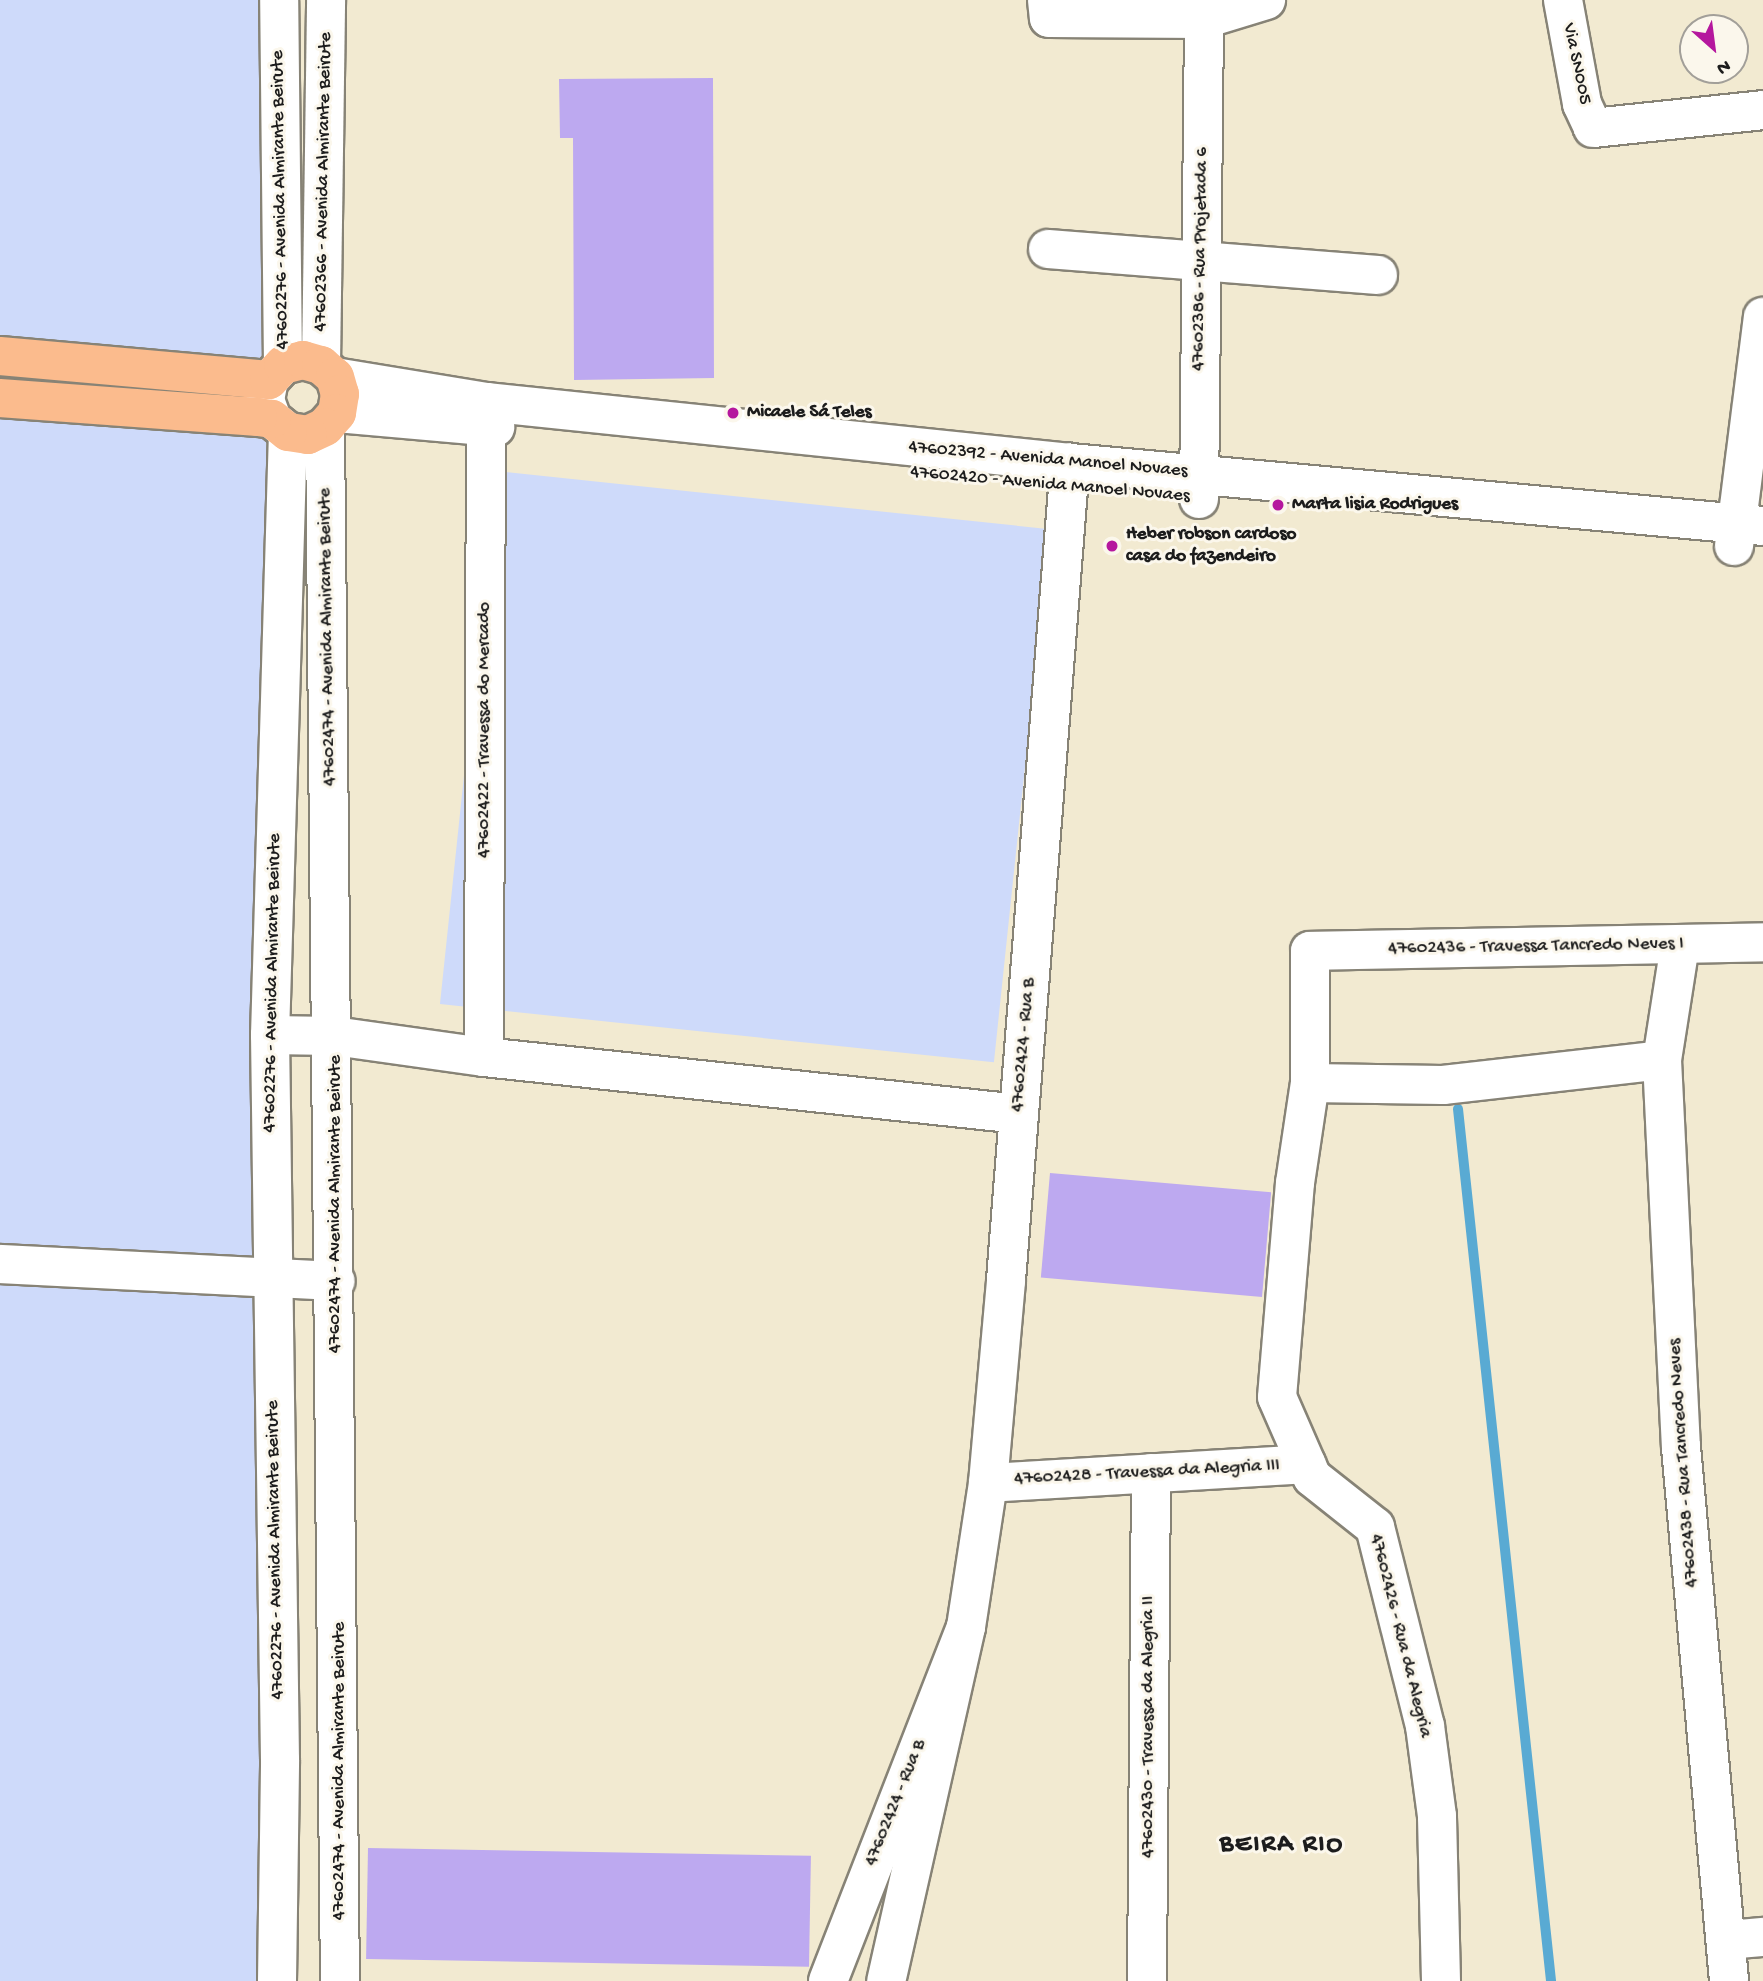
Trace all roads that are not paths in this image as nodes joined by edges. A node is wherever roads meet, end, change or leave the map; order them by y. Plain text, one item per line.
1 (279, 0) edge
2 (326, 0) edge
3 (1266, 0) edge
4 (1563, 0) edge
5 (1048, 9) edge
6 (1204, 19) junction
7 (1763, 110) edge
8 (1048, 249) dead end
9 (1199, 262) junction
10 (1378, 275) dead end
11 (1763, 317) edge
12 (0, 356) edge
13 (72, 363) junction
14 (276, 373) junction
15 (330, 396) junction
16 (0, 398) edge
17 (71, 405) junction
18 (486, 414) junction
19 (280, 426) junction
20 (1071, 475) junction
21 (1199, 487) junction
22 (1749, 536) edge
23 (1763, 942) edge
24 (1680, 945) junction
25 (1310, 951) joint
26 (270, 1035) junction
27 (334, 1036) junction
28 (484, 1057) junction
29 (1662, 1060) junction
30 (1310, 1083) junction
31 (1019, 1114) junction
32 (0, 1264) edge
33 (271, 1280) junction
34 (336, 1281) junction
35 (1306, 1464) junction
36 (1151, 1473) junction
37 (988, 1483) junction
38 (966, 1627) junction
39 (280, 1760) junction
40 (341, 1760) junction
41 (1746, 1938) edge
42 (277, 1981) edge
43 (340, 1981) edge
44 (828, 1981) edge
45 (886, 1981) edge
46 (1147, 1981) edge
47 (1441, 1981) edge
48 (1729, 1981) edge

1 - 14 street, 47602276 - Avenida Almirante Beirute
2 - 15 street, 47602366 - Avenida Almirante Beirute
3 - 6 street
4 - 7 street, Via SN005
5 - 6 street
6 - 9 street, 47602386 - Rua Projetada 6
8 - 9 street
9 - 10 street
9 - 21 street, 47602386 - Rua Projetada 6
11 - 22 street
12 - 13 main road
13 - 14 main road
13 - 17 street
14 - 15 main road
14 - 19 street, 47602276 - Avenida Almirante Beirute
15 - 18 street, 47602420 - Avenida Manoel Novaes
15 - 19 main road
15 - 27 street, 47602474 - Avenida Almirante Beirute
16 - 17 main road
17 - 19 main road
18 - 20 street, 47602420 - Avenida Manoel Novaes
18 - 28 street, 47602422 - Travessa do Mercado
19 - 26 street, 47602276 - Avenida Almirante Beirute
20 - 21 street, 47602420 - Avenida Manoel Novaes
20 - 31 street, 47602424 - Rua B
21 - 22 street, 47602420 - Avenida Manoel Novaes
23 - 24 street, 47602436 - Travessa Tancredo Neves I
24 - 25 street, 47602436 - Travessa Tancredo Neves I
24 - 29 street, 47602438 - Rua Tancredo Neves
25 - 30 street, 47602426 - Rua da Alegria
26 - 27 street
26 - 33 street, 47602276 - Avenida Almirante Beirute
27 - 28 street
27 - 34 street, 47602474 - Avenida Almirante Beirute
28 - 31 street
29 - 30 street
29 - 41 street, 47602438 - Rua Tancredo Neves
30 - 35 street, 47602426 - Rua da Alegria
31 - 37 street, 47602424 - Rua B
32 - 33 street
33 - 34 street
33 - 39 street, 47602276 - Avenida Almirante Beirute
34 - 40 street, 47602474 - Avenida Almirante Beirute
35 - 36 street, 47602428 - Travessa da Alegria III
35 - 47 street, 47602426 - Rua da Alegria
36 - 37 street, 47602428 - Travessa da Alegria III
36 - 46 street, 47602430 - Travessa da Alegria II
37 - 38 street, 47602424 - Rua B
38 - 44 street, 47602424 - Rua B
38 - 45 street, 47602424 - Rua B
39 - 40 street
39 - 42 street, 47602276 - Avenida Almirante Beirute
40 - 43 street, 47602474 - Avenida Almirante Beirute
41 - 48 street, 47602438 - Rua Tancredo Neves

